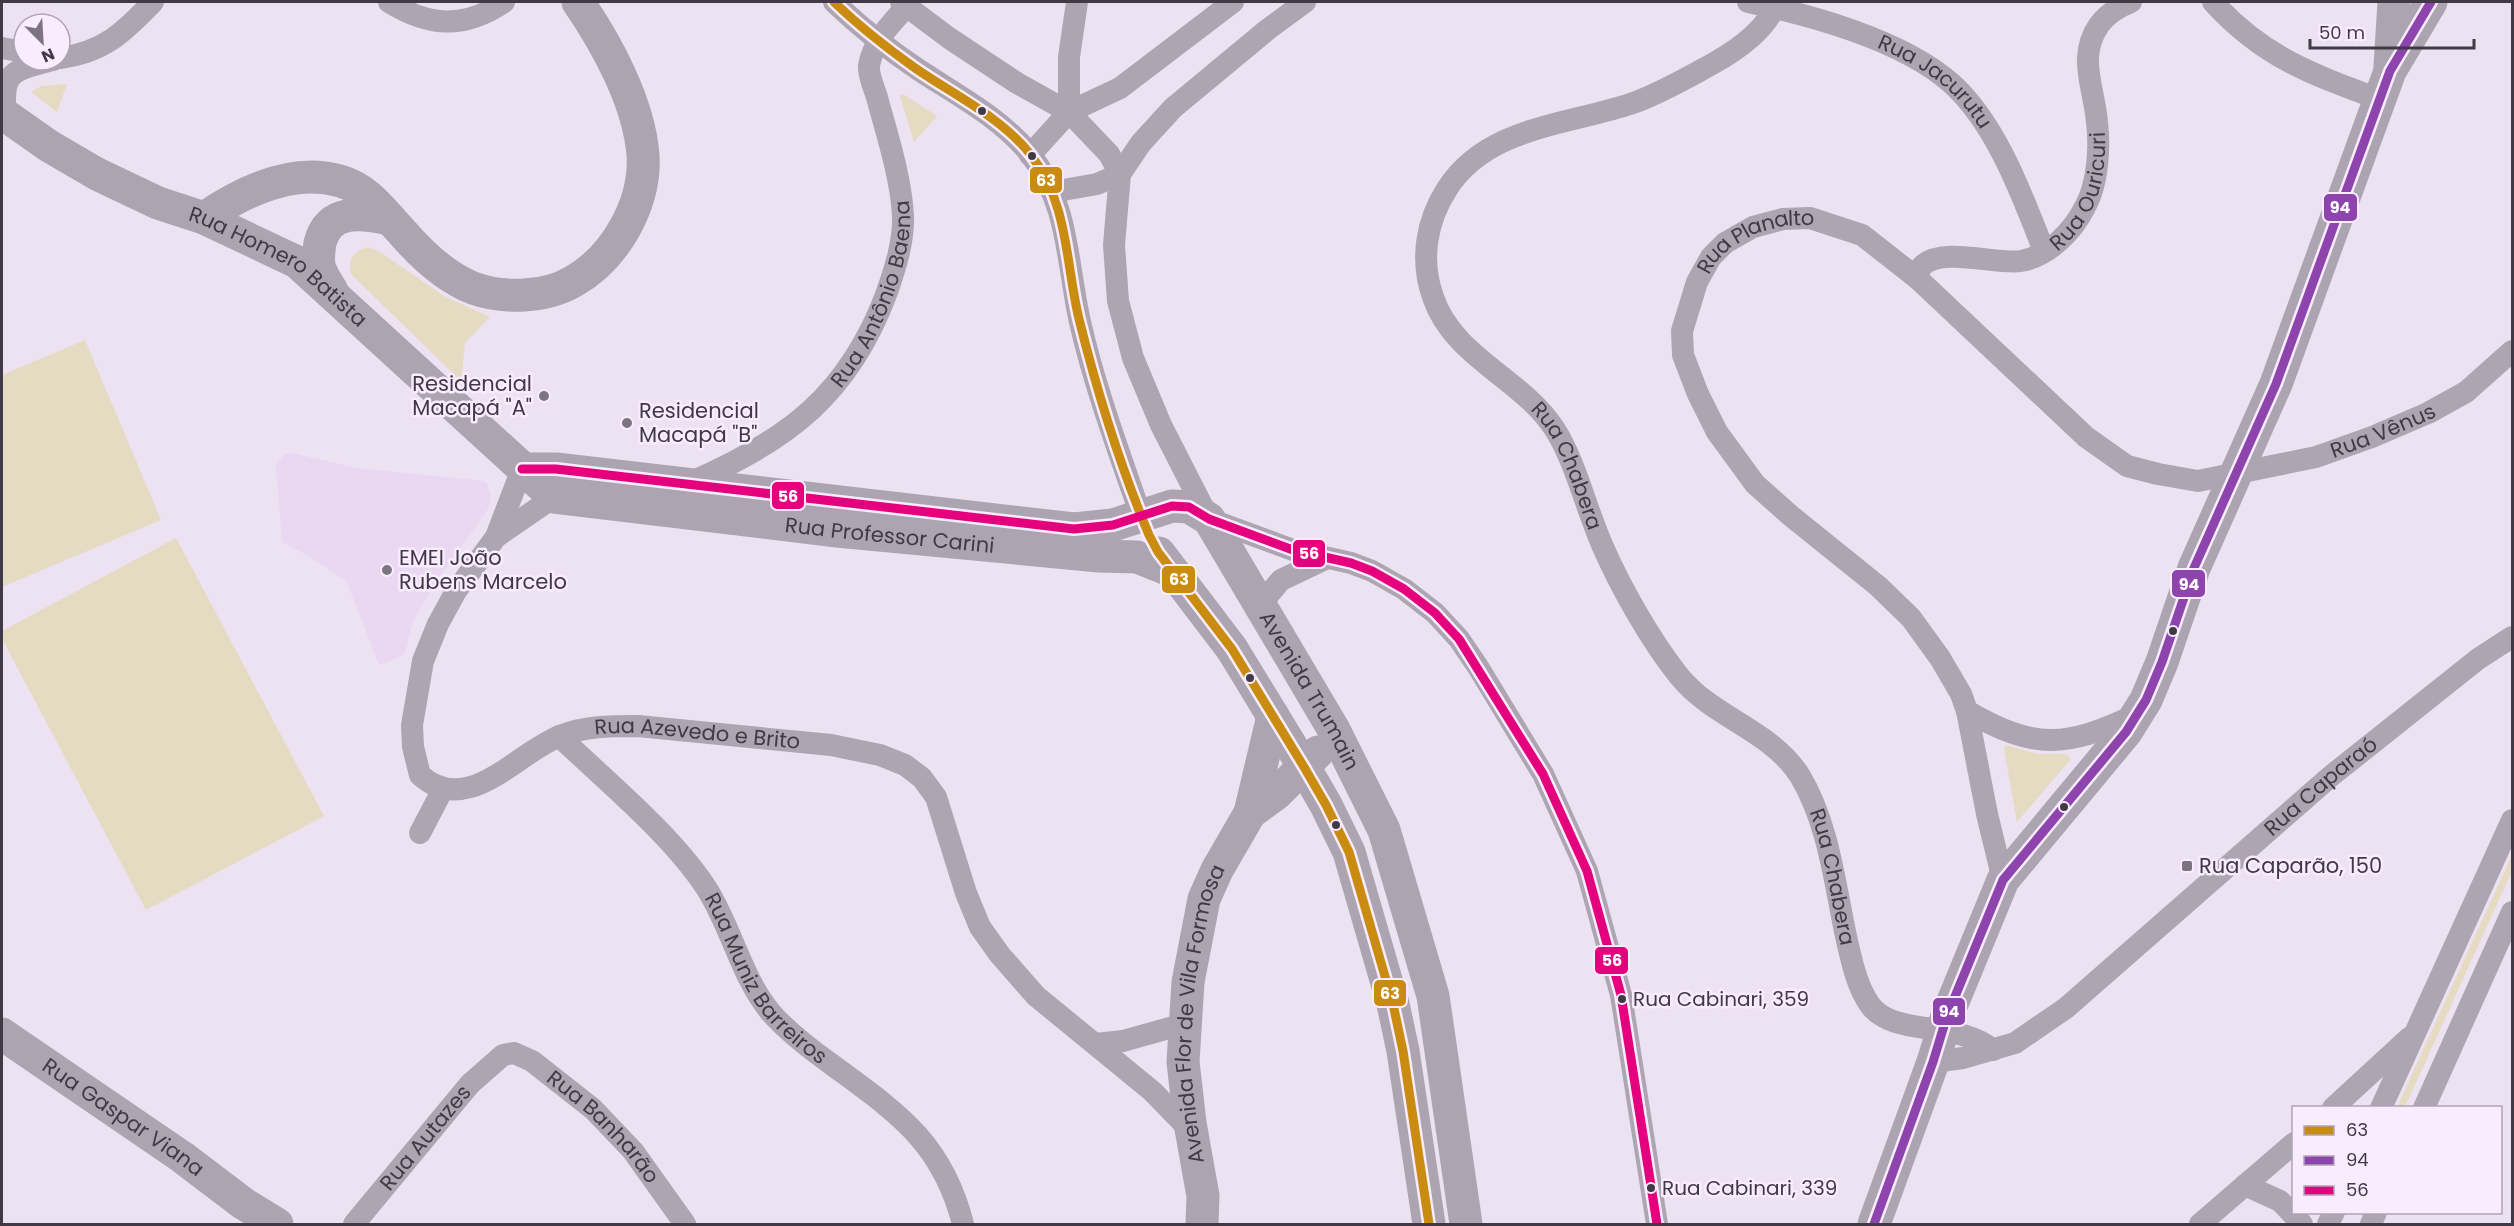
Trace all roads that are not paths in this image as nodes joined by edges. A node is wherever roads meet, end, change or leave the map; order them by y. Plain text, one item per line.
1 (153, 2) edge
2 (389, 2) edge
3 (504, 2) edge
4 (578, 2) edge
5 (834, 2) edge
6 (1077, 2) edge
7 (1233, 2) edge
8 (1305, 2) edge
9 (1748, 2) edge
10 (2132, 2) edge
11 (2213, 2) edge
12 (2394, 2) edge
13 (2431, 2) edge
14 (904, 4) edge
15 (1777, 4) edge
16 (878, 40) junction
17 (72, 56) edge
18 (15, 72) edge
19 (2384, 85) junction
20 (1069, 112) junction
21 (4, 114) edge
22 (1030, 155) junction
23 (1120, 174) junction
24 (1052, 192) junction
25 (204, 218) junction
26 (390, 219) junction
27 (2044, 251) junction
28 (1917, 278) junction
29 (334, 296) junction
30 (2512, 351) edge
31 (522, 469) junction
32 (2236, 475) junction
33 (554, 497) junction
34 (682, 499) junction
35 (1141, 516) junction
36 (1209, 519) junction
37 (496, 537) junction
38 (1325, 559) junction
39 (1172, 571) junction
40 (1260, 605) junction
41 (2512, 637) edge
42 (1967, 711) junction
43 (2136, 715) junction
44 (1273, 716) junction
45 (1334, 730) junction
46 (559, 736) junction
47 (1304, 767) junction
48 (443, 789) junction
49 (1250, 813) junction
50 (2512, 820) edge
51 (420, 833) dead end
52 (2003, 880) junction
53 (2512, 912) edge
54 (1184, 1024) junction
55 (1943, 1029) junction
56 (2416, 1030) junction
57 (2, 1034) edge
58 (1096, 1044) junction
59 (1993, 1050) junction
60 (503, 1055) joint
61 (1933, 1062) junction
62 (2334, 1106) edge
63 (2381, 1106) edge
64 (2424, 1106) edge
65 (1191, 1131) junction
66 (2292, 1145) edge
67 (2245, 1185) junction
68 (248, 1214) edge
69 (2292, 1214) edge
70 (277, 1224) edge
71 (354, 1224) edge
72 (685, 1224) edge
73 (963, 1224) edge
74 (1202, 1224) edge
75 (1429, 1224) edge
76 (1466, 1224) edge
77 (1657, 1224) edge
78 (1874, 1224) edge
79 (2200, 1224) edge

1 - 17 street
2 - 3 street
4 - 26 main road
5 - 16 street, Avenida Trumain
6 - 20 street
7 - 20 street
8 - 23 street, Avenida Trumain
9 - 15 street, Rua Jacurutu
10 - 27 street, Rua Ouricuri
11 - 19 street
12 - 19 main road
13 - 19 main road
14 - 16 street, Rua Antônio Baena
14 - 20 street
15 - 27 street, Rua Jacurutu
15 - 55 street, Rua Chabera
16 - 22 street, Avenida Trumain
16 - 34 street, Rua Antônio Baena
18 - 21 street
19 - 32 main road
20 - 22 street
20 - 23 street
21 - 25 main road, Rua Homero Batista
22 - 24 street, Avenida Trumain
23 - 24 street
23 - 36 street, Avenida Trumain
24 - 35 street, Avenida Trumain
25 - 26 main road
25 - 29 main road, Rua Homero Batista
26 - 29 main road
27 - 28 street, Rua Ouricuri
28 - 32 street, Rua Planalto
28 - 42 street, Rua Planalto
29 - 31 main road, Rua Homero Batista
30 - 32 street, Rua Vênus
31 - 33 main road
31 - 34 main road, Rua Professor Carini
31 - 37 street
32 - 43 main road
33 - 34 main road, Rua Professor Carini
33 - 37 street
34 - 35 main road, Rua Professor Carini
34 - 39 main road, Rua Professor Carini
35 - 36 main road, Rua Professor Carini
35 - 39 main road, Avenida Trumain
36 - 38 street
36 - 40 main road, Avenida Trumain
37 - 48 street
38 - 40 street
38 - 77 street
39 - 44 main road, Avenida Trumain
40 - 45 main road, Avenida Trumain
41 - 59 street, Rua Caparaó
42 - 43 street
42 - 52 street, Rua Planalto
43 - 52 main road
44 - 47 main road, Avenida Trumain
44 - 49 main road, Avenida Flor de Vila Formosa
45 - 47 main road, Avenida Flor de Vila Formosa
45 - 76 main road, Avenida Trumain
46 - 48 street, Rua Azevedo e Brito
46 - 58 street, Rua Azevedo e Brito
46 - 73 street, Rua Muniz Barreiros
47 - 49 main road, Avenida Flor de Vila Formosa
47 - 75 main road, Avenida Trumain
48 - 51 street
49 - 54 main road, Avenida Flor de Vila Formosa
50 - 56 street
52 - 55 main road
53 - 64 street
54 - 58 street
54 - 65 main road, Avenida Flor de Vila Formosa
55 - 59 street
55 - 61 main road
56 - 62 street
56 - 63 street
57 - 68 main road, Rua Gaspar Viana
58 - 65 street, Rua Azevedo e Brito
59 - 61 street, Rua Caparaó
60 - 71 street, Rua Autazes
60 - 72 street, Rua Banharão
61 - 78 main road
65 - 74 main road, Avenida Flor de Vila Formosa
66 - 67 street
67 - 69 street
67 - 79 street
68 - 70 main road, Rua Gaspar Viana

